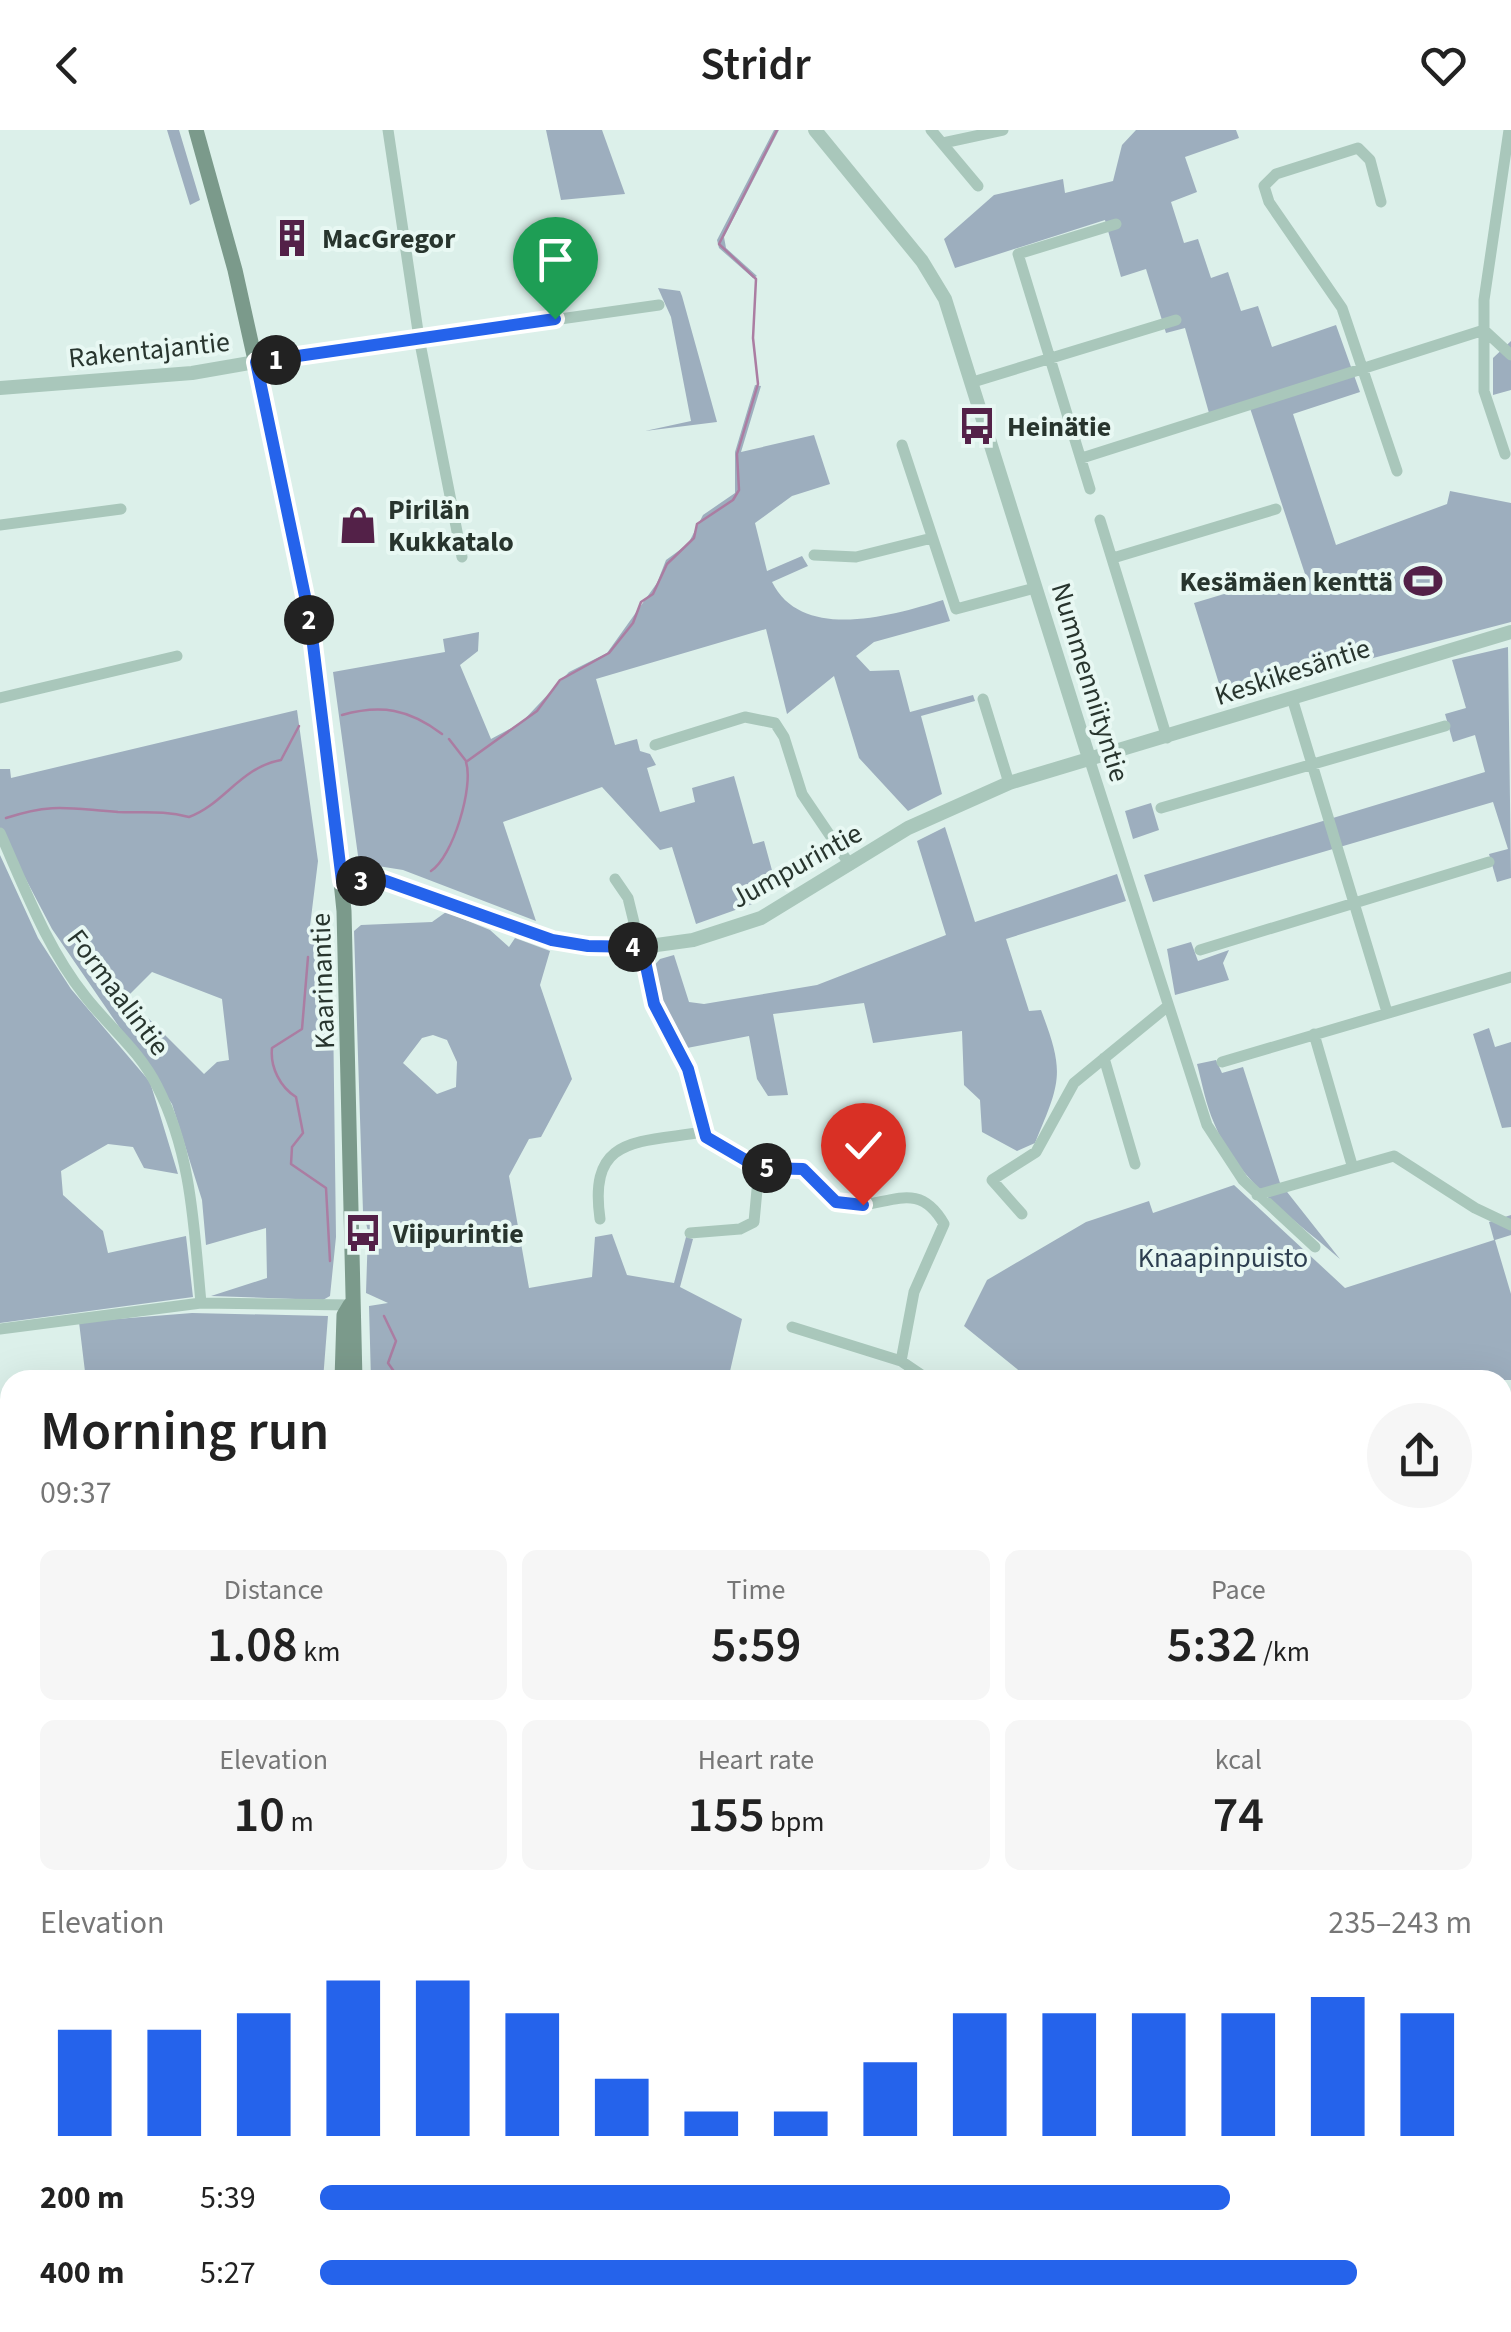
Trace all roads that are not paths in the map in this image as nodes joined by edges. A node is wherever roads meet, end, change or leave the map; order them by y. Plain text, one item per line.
1 (196, 130) edge
2 (388, 130) edge
3 (815, 130) edge
4 (931, 130) edge
5 (1003, 130) edge
6 (1509, 130) edge
7 (943, 143) junction
8 (978, 186) dead end
9 (1381, 202) dead end
10 (1116, 224) dead end
11 (659, 305) dead end
12 (1176, 320) dead end
13 (1484, 330) junction
14 (419, 338) junction
15 (1511, 354) edge
16 (1050, 360) junction
17 (256, 362) junction
18 (1364, 370) junction
19 (974, 382) junction
20 (0, 388) edge
21 (902, 446) dead end
22 (1505, 454) dead end
23 (1082, 458) junction
24 (1396, 471) dead end
25 (1090, 489) dead end
26 (121, 508) dead end
27 (1276, 509) dead end
28 (1100, 520) dead end
29 (0, 525) edge
30 (932, 538) junction
31 (814, 555) dead end
32 (462, 557) dead end
33 (1113, 558) junction
34 (1035, 588) junction
35 (1511, 632) edge
36 (177, 656) dead end
37 (0, 698) edge
38 (1292, 698) junction
39 (983, 699) dead end
40 (1445, 726) dead end
41 (1167, 738) junction
42 (654, 745) dead end
43 (1088, 758) junction
44 (1312, 764) junction
45 (1010, 783) junction
46 (1160, 808) dead end
47 (0, 833) edge
48 (1489, 862) dead end
49 (850, 865) junction
50 (615, 879) dead end
51 (342, 881) junction
52 (1355, 903) junction
53 (641, 942) junction
54 (1200, 950) dead end
55 (1511, 977) edge
56 (1168, 1006) junction
57 (1387, 1012) junction
58 (1314, 1034) junction
59 (1104, 1058) junction
60 (1222, 1062) dead end
61 (703, 1132) junction
62 (1135, 1164) dead end
63 (1352, 1165) junction
64 (759, 1168) junction
65 (1257, 1195) junction
66 (1022, 1214) dead end
67 (600, 1219) dead end
68 (1511, 1225) edge
69 (690, 1233) dead end
70 (1315, 1247) dead end
71 (201, 1303) junction
72 (350, 1305) junction
73 (792, 1327) dead end
74 (0, 1330) edge
75 (900, 1361) junction
76 (342, 1370) edge
77 (356, 1370) edge
78 (914, 1370) edge

1 - 17 main road, Kaarinantie
2 - 14 street
3 - 19 street, Nummenniityntie
4 - 7 street
5 - 7 street
6 - 13 street
7 - 8 street
9 - 18 street
10 - 16 street
11 - 14 street, Rakentajantie
12 - 16 street
13 - 15 street
13 - 18 street
13 - 22 street
14 - 17 street, Rakentajantie
14 - 32 street
16 - 19 street
16 - 23 street
17 - 20 street, Rakentajantie
17 - 51 main road, Kaarinantie
18 - 23 street
18 - 24 street
19 - 34 street, Nummenniityntie
21 - 30 street
23 - 25 street
26 - 29 street
27 - 33 street
28 - 33 street
30 - 31 street
30 - 34 street
33 - 41 street
34 - 43 street, Nummenniityntie
35 - 38 street, Keskikesäntie
36 - 37 street
38 - 41 street, Keskikesäntie
38 - 44 street
39 - 45 street
40 - 44 street
41 - 43 street, Keskikesäntie
42 - 49 street
43 - 45 street, Jumpurintie
43 - 56 street, Nummenniityntie
44 - 46 street
44 - 52 street
45 - 49 street, Jumpurintie
47 - 71 street, Formaalintie
48 - 52 street
49 - 53 street, Jumpurintie
50 - 53 street
51 - 53 street, Jumpurintie
51 - 72 main road, Kaarinantie
52 - 54 street
52 - 57 street
53 - 61 street
55 - 57 street
56 - 59 street
56 - 65 street, Nummenniityntie
57 - 58 street
58 - 60 street
58 - 63 street
59 - 62 street
59 - 66 street
61 - 64 street
61 - 67 street
63 - 65 street
63 - 68 street
64 - 69 street
64 - 75 street
65 - 70 street, Nummenniityntie
71 - 72 street
71 - 74 street
72 - 76 main road, Kaarinantie
72 - 77 main road, Kaarinantie
73 - 75 street
75 - 78 street

